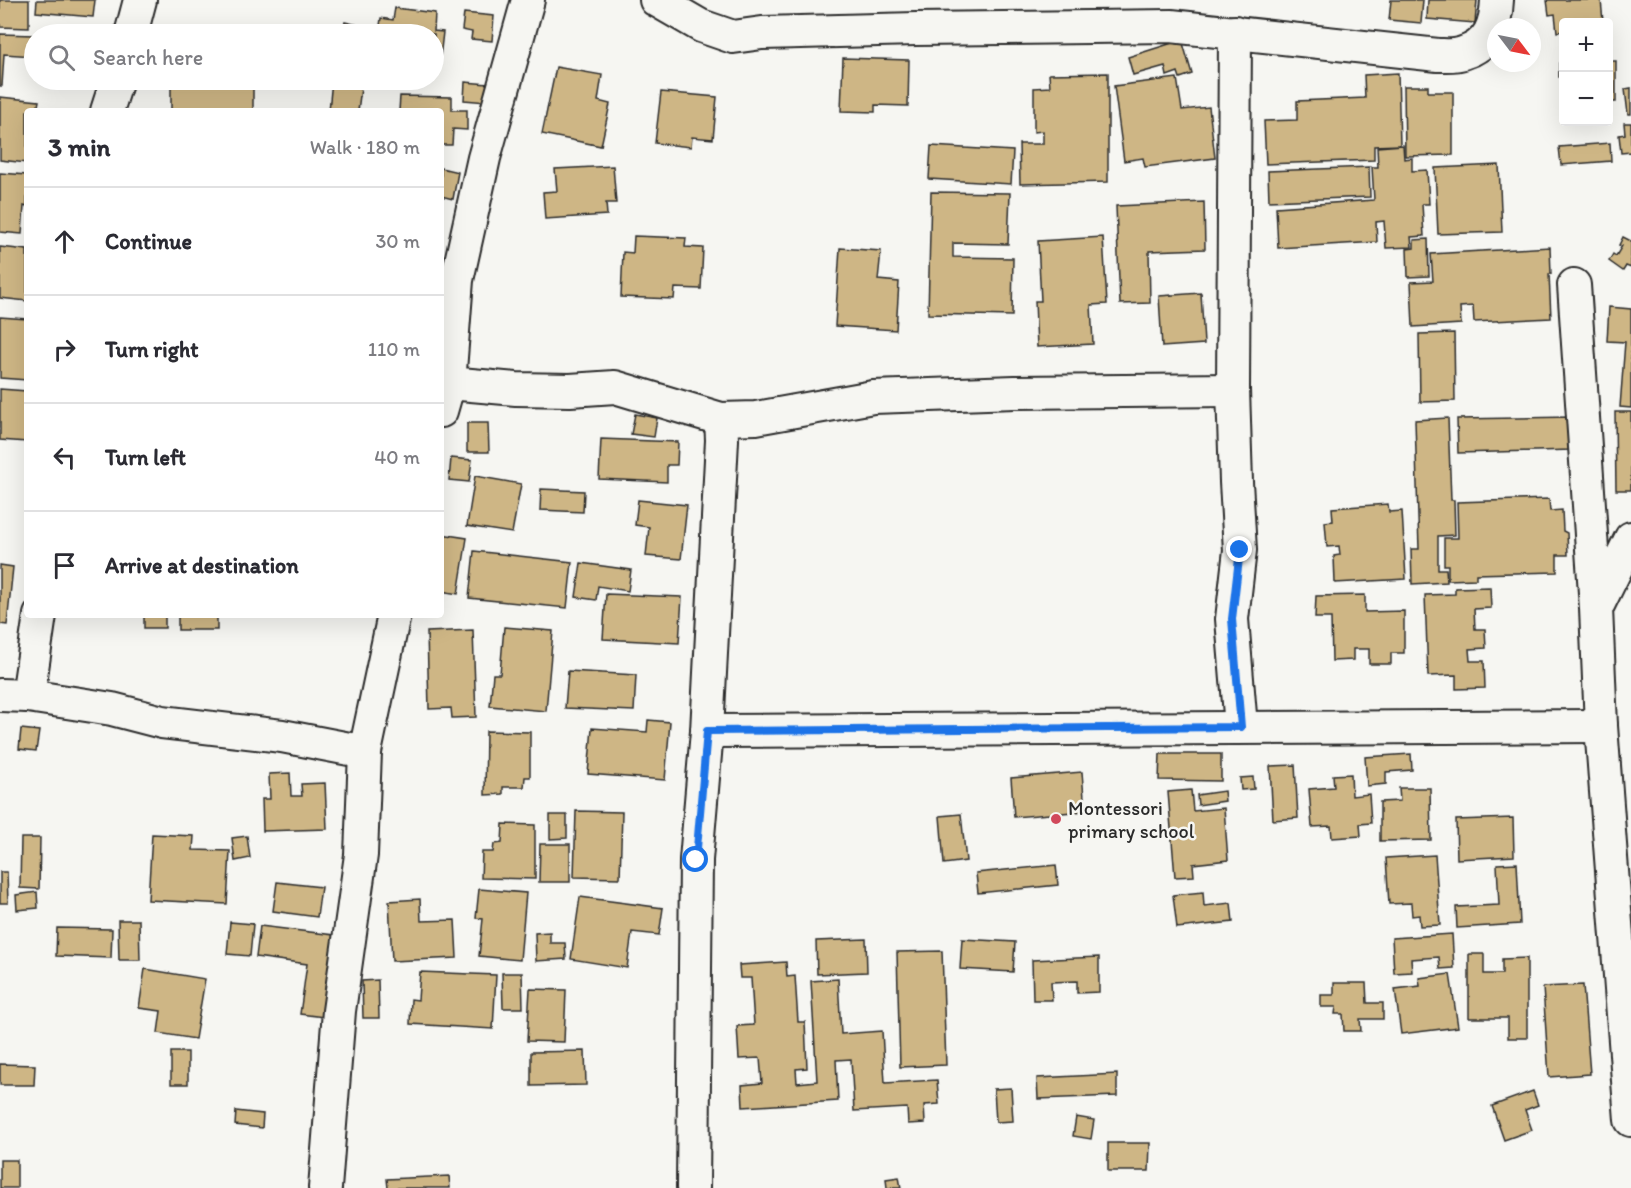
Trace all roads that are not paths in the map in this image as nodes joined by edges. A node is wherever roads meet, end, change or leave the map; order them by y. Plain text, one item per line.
1 (140, 0) edge
2 (528, 0) edge
3 (656, 0) edge
4 (1497, 0) edge
5 (1172, 13) edge
6 (134, 24) edge
7 (1235, 32) junction
8 (114, 90) edge
9 (108, 108) edge
10 (1574, 285) dead end
11 (1233, 390) junction
12 (445, 397) edge
13 (722, 419) junction
14 (1631, 538) edge
15 (1596, 608) junction
16 (39, 618) edge
17 (393, 618) edge
18 (14, 695) edge
19 (1601, 726) junction
20 (1241, 727) junction
21 (707, 731) junction
22 (365, 752) junction
23 (1631, 1120) edge
24 (326, 1188) edge
25 (693, 1188) edge

1 - 6 street
2 - 12 street
3 - 5 street
4 - 7 street
5 - 7 street
7 - 11 street
8 - 9 street
10 - 15 street
11 - 13 street
11 - 20 street
12 - 13 street
13 - 21 street
14 - 15 street
15 - 19 street
16 - 18 street
17 - 22 street
18 - 22 street
19 - 20 street
19 - 23 street
20 - 21 street
21 - 25 street
22 - 24 street

